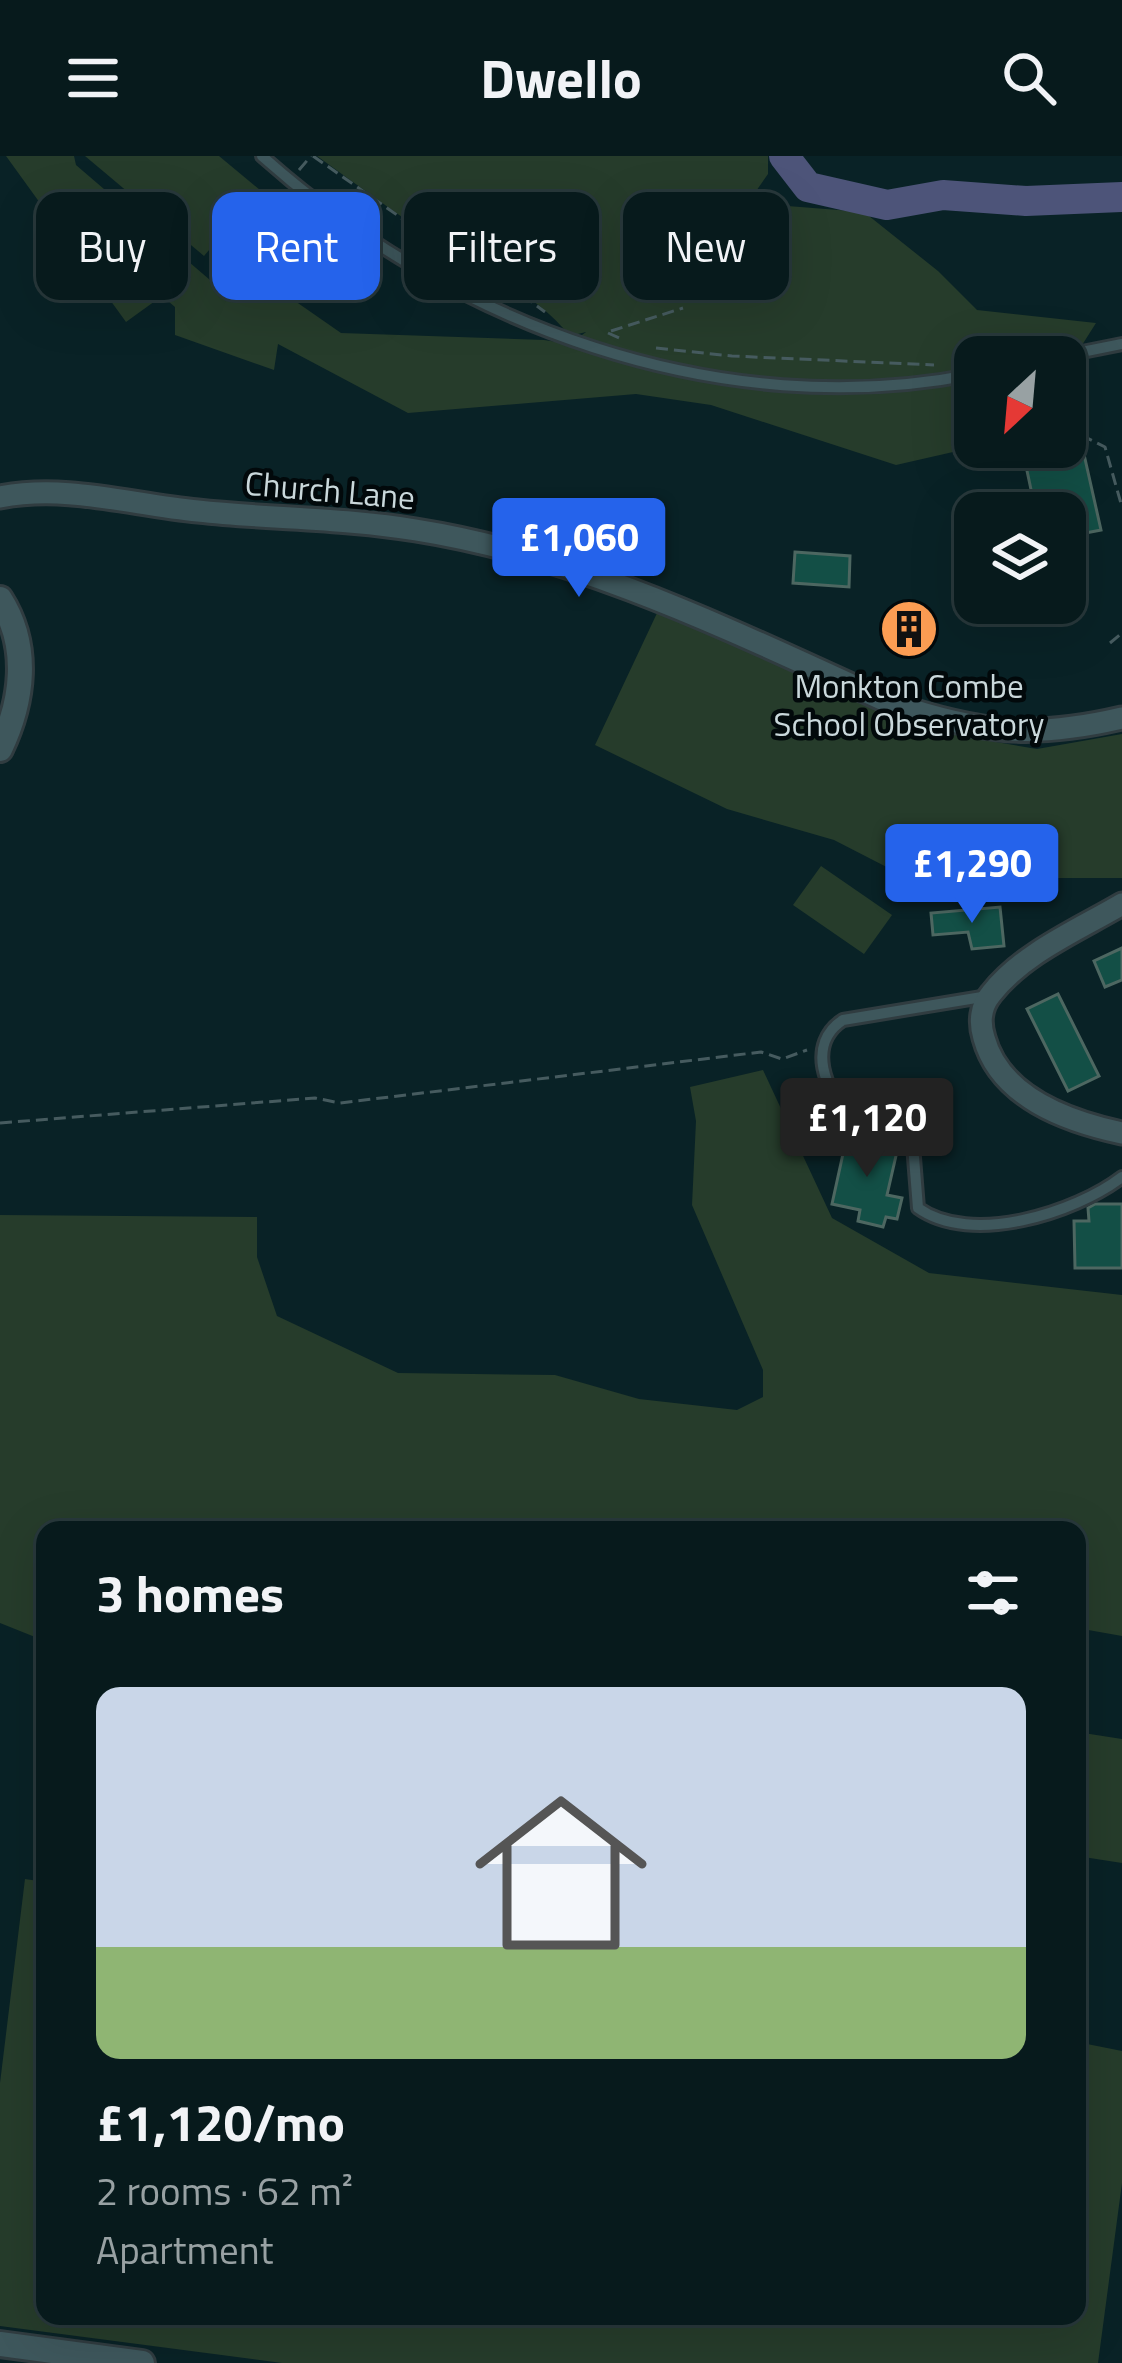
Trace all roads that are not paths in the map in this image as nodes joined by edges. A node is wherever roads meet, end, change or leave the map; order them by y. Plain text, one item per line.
1 (262, 156) edge
2 (1122, 344) edge
3 (1086, 351) edge
4 (954, 376) edge
5 (0, 497) edge
6 (0, 599) edge
7 (1122, 718) edge
8 (0, 749) edge
9 (1122, 904) edge
10 (988, 996) junction
11 (1122, 1133) edge
12 (1122, 1177) edge
13 (0, 2344) edge
14 (142, 2363) edge

1 - 4 lane
2 - 3 lane
5 - 7 street, Church Lane
6 - 8 street
9 - 10 street
10 - 11 street
10 - 12 lane
13 - 14 street

